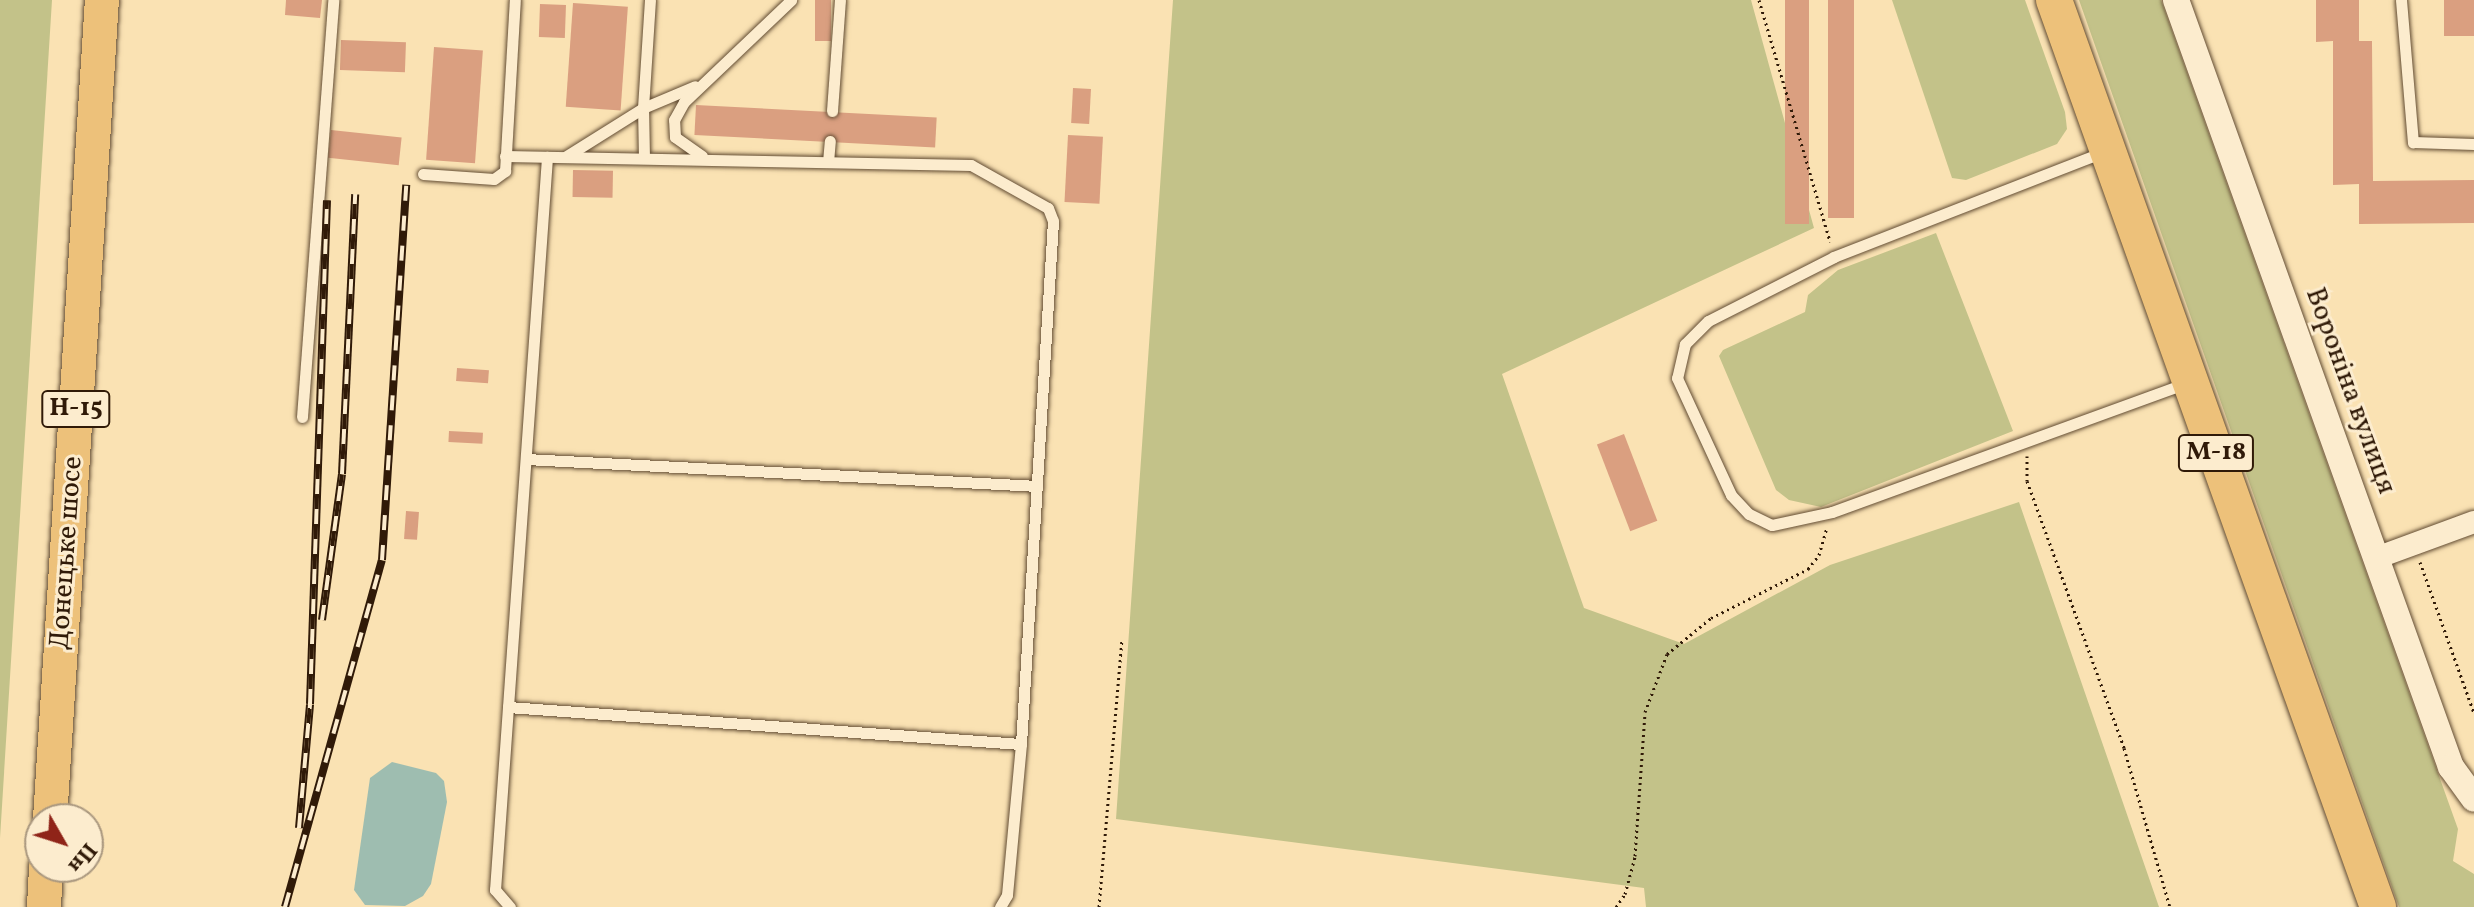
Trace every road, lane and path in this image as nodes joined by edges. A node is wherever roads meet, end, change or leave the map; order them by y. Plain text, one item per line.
1 (102, 0) edge
2 (333, 0) edge
3 (515, 0) edge
4 (650, 0) edge
5 (791, 0) edge
6 (840, 0) edge
7 (1759, 0) edge
8 (2054, 0) edge
9 (2176, 0) edge
10 (2401, 0) edge
11 (699, 84) junction
12 (643, 108) junction
13 (832, 111) dead end
14 (830, 141) dead end
15 (2474, 144) edge
16 (2107, 150) junction
17 (505, 156) junction
18 (547, 157) junction
19 (565, 157) junction
20 (644, 158) junction
21 (706, 158) junction
22 (828, 162) junction
23 (423, 174) dead end
24 (1834, 257) junction
25 (2190, 382) junction
26 (302, 417) dead end
27 (2026, 441) junction
28 (526, 459) junction
29 (1037, 486) junction
30 (1832, 512) junction
31 (2474, 522) edge
32 (2415, 547) junction
33 (2376, 558) junction
34 (1122, 641) dead end
35 (508, 707) junction
36 (2474, 713) edge
37 (1021, 744) junction
38 (2474, 799) edge
39 (51, 803) edge
40 (45, 883) edge
41 (44, 907) edge
42 (510, 907) edge
43 (1000, 907) edge
44 (1099, 907) edge
45 (1616, 907) edge
46 (2170, 907) edge
47 (2378, 907) edge

1 - 39 main road, Донецьке шосе / Н-15
2 - 26 lane
3 - 17 lane
4 - 12 lane
5 - 11 lane
6 - 13 lane
7 - 24 path
8 - 16 highway, М-18
9 - 33 street, Вороніна вулиця
10 - 15 lane
11 - 12 lane
11 - 21 lane
12 - 19 lane
12 - 20 lane
14 - 22 lane
16 - 24 lane
16 - 25 highway, М-18
17 - 18 lane
17 - 23 lane
18 - 19 lane
18 - 28 lane
19 - 20 lane
20 - 21 lane
21 - 22 lane
22 - 29 lane
24 - 30 lane
25 - 27 lane
25 - 47 highway, М-18
27 - 30 lane
27 - 46 path
28 - 29 lane
28 - 35 lane
29 - 37 lane
30 - 45 path
31 - 32 street
32 - 33 street
32 - 36 path
33 - 38 street, Вороніна вулиця
34 - 44 path
35 - 37 lane
35 - 42 lane
37 - 43 lane
40 - 41 main road

